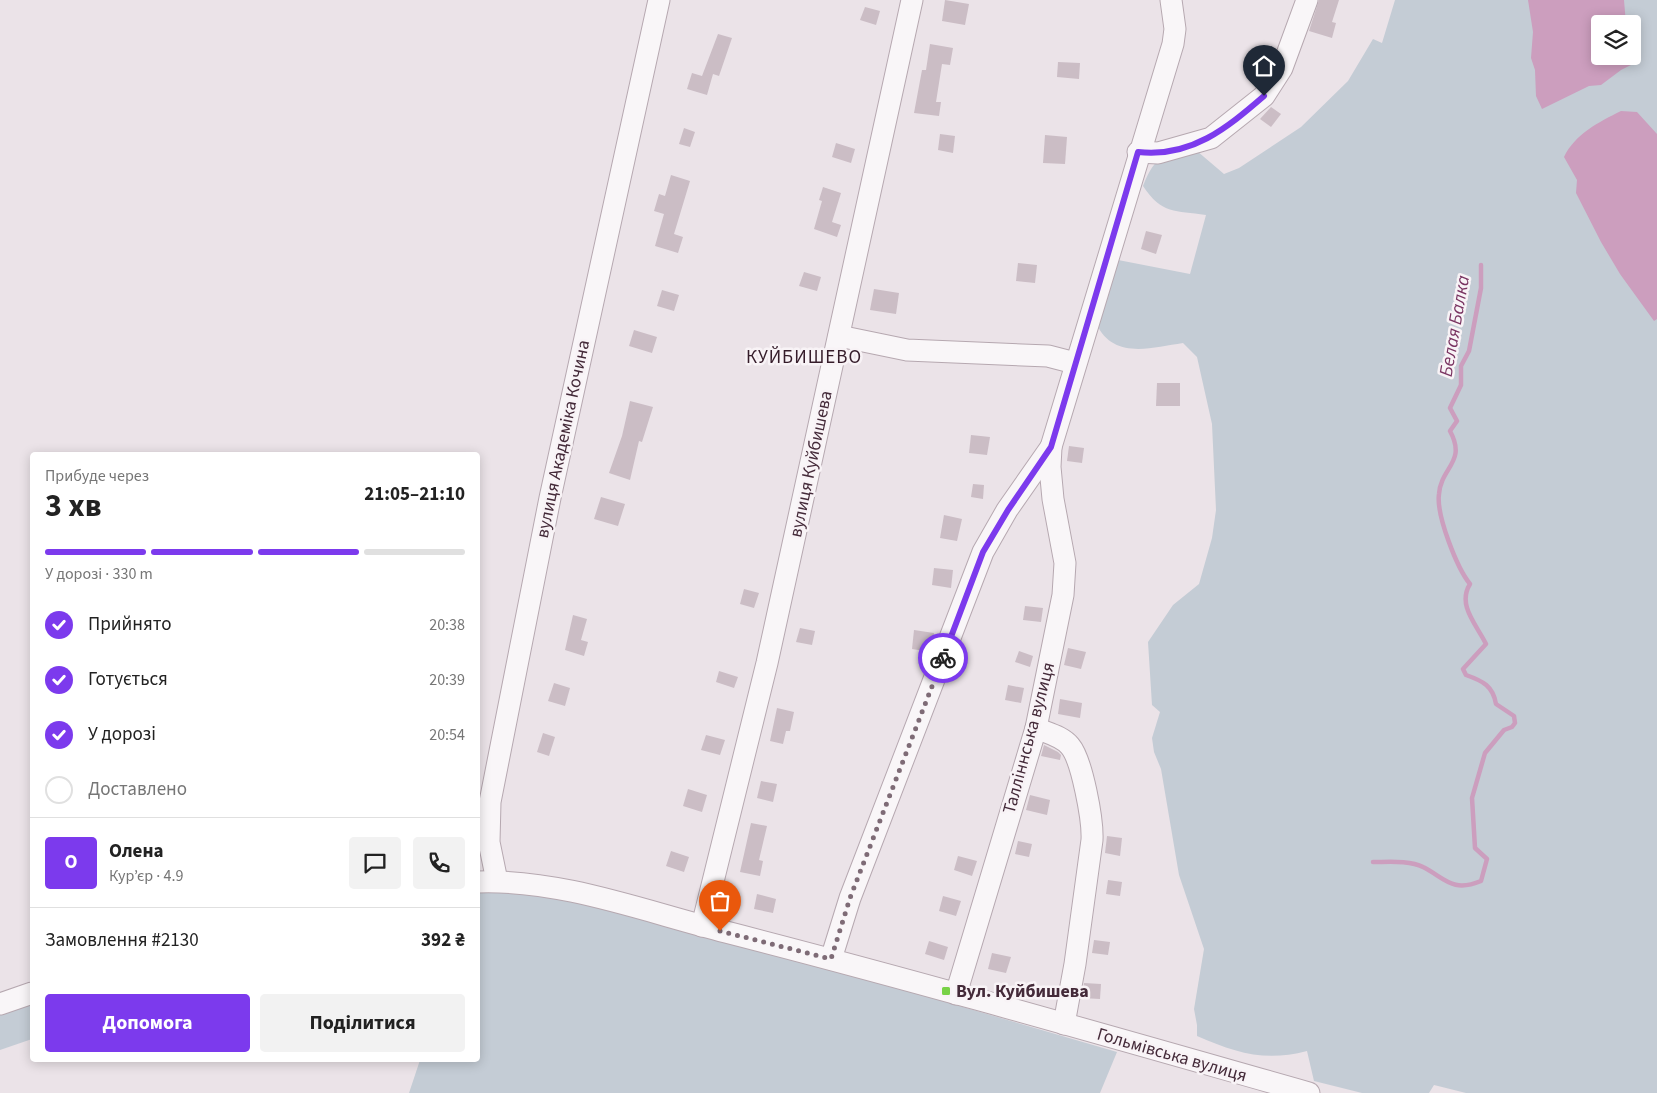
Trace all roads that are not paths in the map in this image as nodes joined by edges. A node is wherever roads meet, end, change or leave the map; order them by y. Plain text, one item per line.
1 (659, 0) edge
2 (912, 0) edge
3 (1171, 0) edge
4 (1187, 0) edge
5 (1307, 0) edge
6 (1175, 29) junction
7 (1138, 152) junction
8 (839, 336) junction
9 (1075, 363) junction
10 (1051, 447) junction
11 (1036, 728) junction
12 (487, 881) edge
13 (702, 926) junction
14 (831, 959) junction
15 (30, 994) edge
16 (956, 994) junction
17 (0, 1004) edge
18 (1064, 1024) junction
19 (1308, 1093) edge

1 - 12 street, вулиця Академіка Кочина
2 - 8 street, вулиця Куйбишева
3 - 6 street
4 - 6 street
5 - 7 street
6 - 7 street
7 - 9 street
8 - 9 street
8 - 13 street, вулиця Куйбишева
9 - 10 street
10 - 11 street, Талліннська вулиця
10 - 14 street
11 - 16 street, Талліннська вулиця
11 - 18 street
12 - 13 street, Гольмівська вулиця
13 - 14 street, Гольмівська вулиця
14 - 16 street, Гольмівська вулиця
15 - 17 street
16 - 18 street, Гольмівська вулиця
18 - 19 street, Гольмівська вулиця

